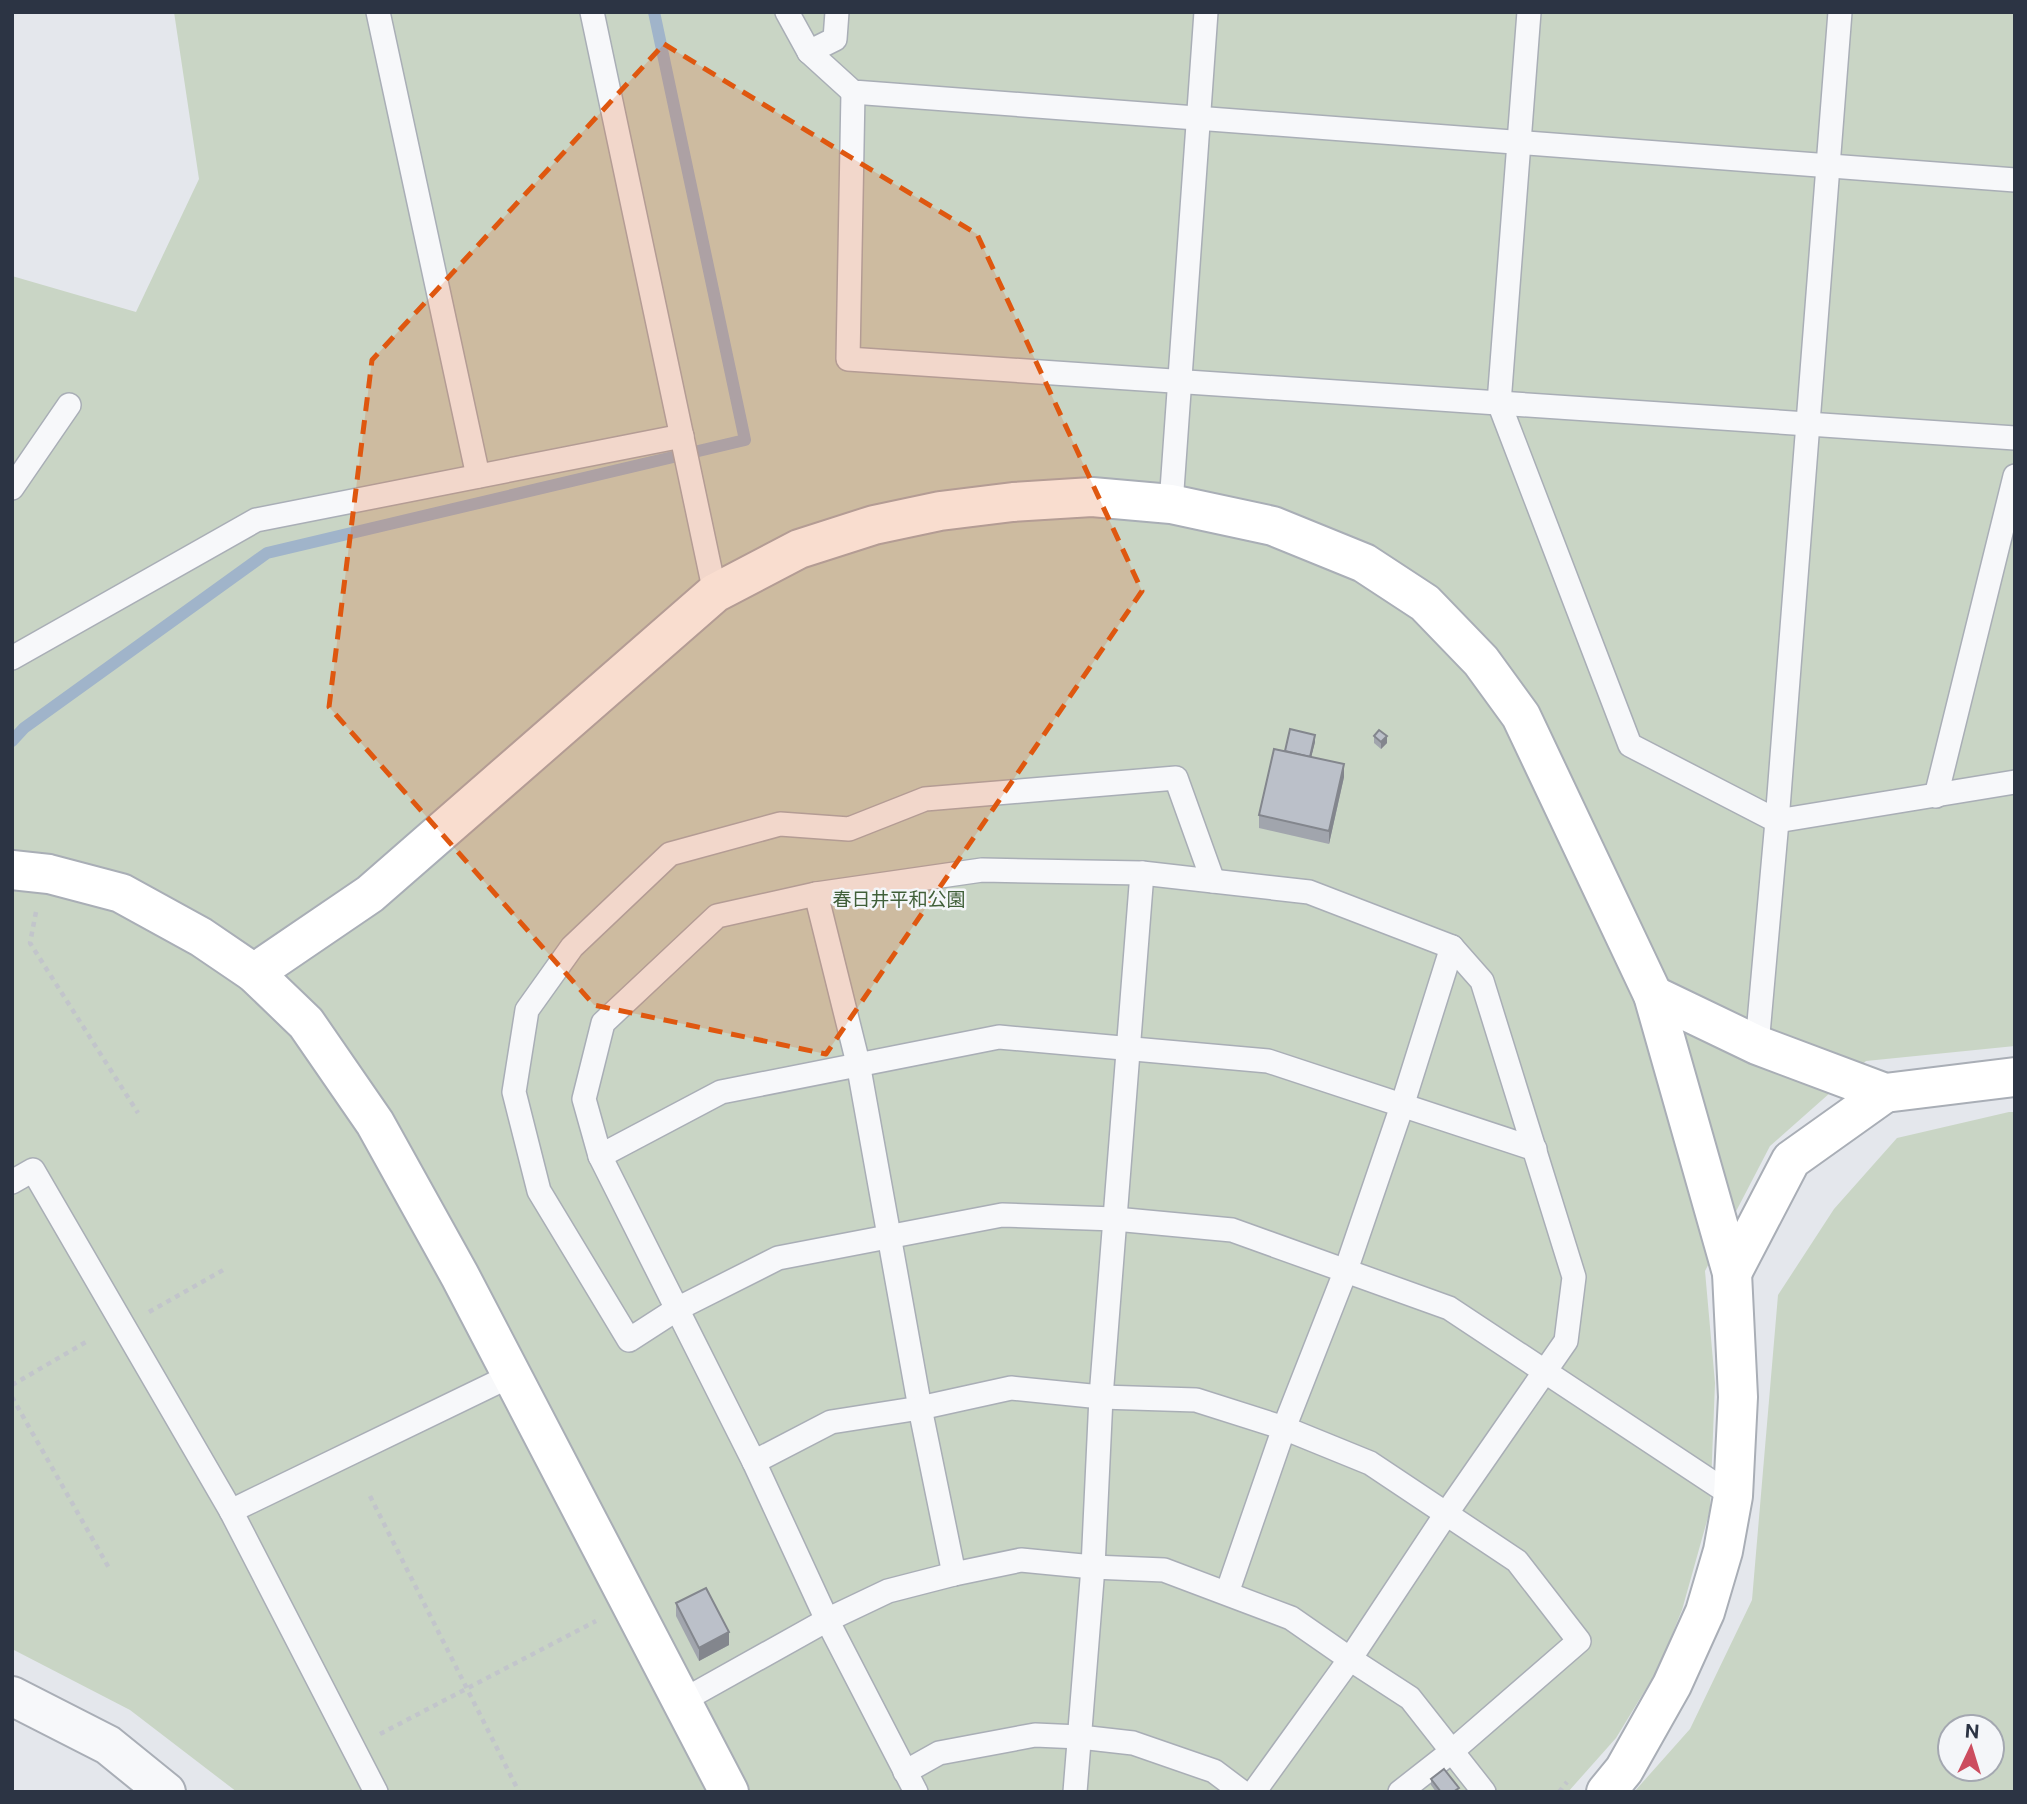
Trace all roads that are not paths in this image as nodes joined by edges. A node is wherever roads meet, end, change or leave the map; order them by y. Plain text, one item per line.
1 (378, 12) edge
2 (592, 12) edge
3 (787, 12) edge
4 (837, 12) edge
5 (1206, 12) edge
6 (1530, 12) edge
7 (1840, 12) edge
8 (809, 52) junction
9 (853, 92) junction
10 (1198, 118) junction
11 (1519, 142) junction
12 (1828, 166) junction
13 (2015, 180) edge
14 (1180, 381) junction
15 (1499, 403) junction
16 (69, 405) dead end
17 (1808, 424) junction
18 (682, 436) junction
19 (2015, 438) edge
20 (478, 476) junction
21 (2015, 476) edge
22 (12, 488) edge
23 (1171, 504) junction
24 (715, 593) junction
25 (12, 658) edge
26 (2015, 782) edge
27 (1936, 796) junction
28 (1777, 821) junction
29 (12, 870) edge
30 (1142, 873) junction
31 (1213, 881) junction
32 (817, 894) junction
33 (1452, 947) junction
34 (254, 973) junction
35 (1653, 995) junction
36 (1757, 1045) junction
37 (1129, 1048) junction
38 (858, 1063) junction
39 (2015, 1077) edge
40 (1885, 1093) junction
41 (1402, 1106) junction
42 (1535, 1149) junction
43 (600, 1156) junction
44 (12, 1182) edge
45 (1115, 1219) junction
46 (891, 1237) junction
47 (1346, 1270) junction
48 (1732, 1273) junction
49 (677, 1309) junction
50 (1544, 1371) junction
51 (512, 1375) junction
52 (1101, 1397) junction
53 (920, 1408) junction
54 (1284, 1428) junction
55 (754, 1462) junction
56 (1733, 1496) junction
57 (231, 1511) junction
58 (1446, 1514) junction
59 (1093, 1567) junction
60 (954, 1574) junction
61 (1227, 1593) junction
62 (827, 1620) junction
63 (1350, 1660) junction
64 (12, 1696) edge
65 (682, 1701) junction
66 (1080, 1737) junction
67 (1451, 1752) junction
68 (910, 1782) edge
69 (1591, 1782) edge
70 (166, 1792) edge
71 (376, 1792) edge
72 (729, 1792) edge
73 (1075, 1792) edge
74 (1242, 1792) edge
75 (1254, 1792) edge
76 (1400, 1792) edge
77 (1484, 1792) edge

1 - 20 lane
2 - 18 lane
3 - 8 lane
4 - 8 lane
5 - 10 lane
6 - 11 lane
7 - 12 lane
8 - 9 lane
9 - 10 lane
9 - 14 lane
10 - 11 lane
10 - 14 lane
11 - 12 lane
11 - 15 lane
12 - 13 lane
12 - 17 lane
14 - 15 lane
14 - 23 lane
15 - 17 lane
15 - 28 lane
16 - 22 lane
17 - 19 lane
17 - 28 lane
18 - 20 lane
18 - 24 lane
20 - 25 lane
21 - 27 lane
23 - 24 street
23 - 35 street
24 - 34 street
26 - 27 lane
27 - 28 lane
28 - 36 lane
29 - 34 street
30 - 31 lane
30 - 32 lane
30 - 37 lane
31 - 33 lane
31 - 49 lane
32 - 38 lane
32 - 43 lane
33 - 41 lane
33 - 42 lane
34 - 51 street
35 - 36 street
35 - 48 street
36 - 40 street
37 - 38 lane
37 - 41 lane
37 - 45 lane
38 - 43 lane
38 - 46 lane
39 - 40 street
40 - 48 street
41 - 42 lane
41 - 47 lane
42 - 50 lane
43 - 49 lane
44 - 57 lane
45 - 46 lane
45 - 47 lane
45 - 52 lane
46 - 49 lane
46 - 53 lane
47 - 50 lane
47 - 54 lane
48 - 56 street
49 - 55 lane
50 - 56 lane
50 - 58 lane
51 - 57 lane
51 - 65 street
52 - 53 lane
52 - 54 lane
52 - 59 lane
53 - 55 lane
53 - 60 lane
54 - 58 lane
54 - 61 lane
55 - 62 lane
56 - 69 street
57 - 71 lane
58 - 63 lane
58 - 67 lane
59 - 60 lane
59 - 61 lane
59 - 66 lane
60 - 62 lane
61 - 63 lane
62 - 65 lane
62 - 68 lane
63 - 67 lane
63 - 75 lane
64 - 70 street
65 - 72 street
66 - 68 lane
66 - 73 lane
66 - 74 lane
67 - 76 lane
67 - 77 lane

